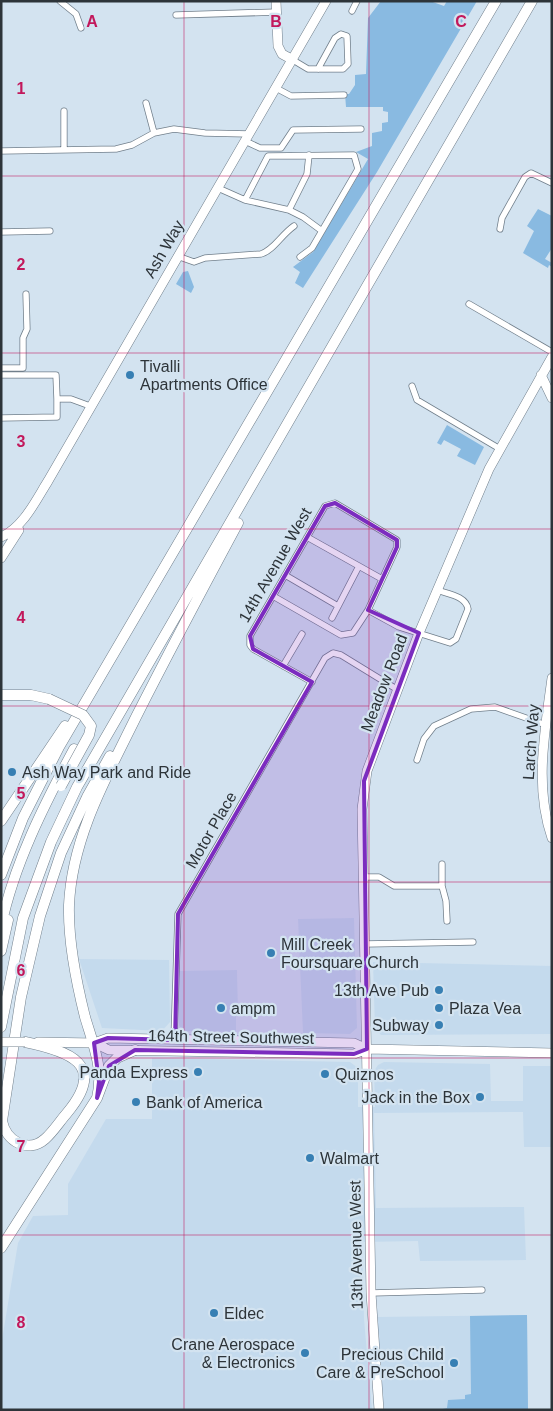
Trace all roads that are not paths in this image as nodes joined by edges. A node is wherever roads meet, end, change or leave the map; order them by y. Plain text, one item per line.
1 (60, 1) edge
2 (276, 1) edge
3 (326, 1) edge
4 (357, 1) edge
5 (496, 1) edge
6 (532, 1) edge
7 (352, 11) dead end
8 (277, 12) junction
9 (176, 15) dead end
10 (81, 28) dead end
11 (292, 60) junction
12 (318, 69) junction
13 (276, 88) junction
14 (344, 95) dead end
15 (146, 103) dead end
16 (64, 111) dead end
17 (361, 129) dead end
18 (154, 133) junction
19 (247, 137) junction
20 (64, 150) junction
21 (1, 151) edge
22 (309, 155) junction
23 (552, 183) edge
24 (218, 188) junction
25 (245, 200) junction
26 (289, 210) junction
27 (294, 226) dead end
28 (500, 229) dead end
29 (50, 231) dead end
30 (322, 231) junction
31 (1, 232) edge
32 (177, 256) junction
33 (300, 258) dead end
34 (26, 294) dead end
35 (469, 304) dead end
36 (552, 352) edge
37 (552, 357) edge
38 (1, 368) edge
39 (1, 375) edge
40 (542, 375) junction
41 (412, 386) dead end
42 (304, 396) junction
43 (552, 398) edge
44 (57, 399) junction
45 (90, 406) junction
46 (1, 418) edge
47 (500, 449) junction
48 (28, 513) junction
49 (307, 537) junction
50 (1, 539) edge
51 (3, 555) edge
52 (359, 566) junction
53 (285, 575) junction
54 (382, 579) junction
55 (437, 590) junction
56 (273, 596) junction
57 (338, 606) junction
58 (368, 610) junction
59 (332, 618) dead end
60 (419, 633) junction
61 (302, 634) dead end
62 (284, 666) junction
63 (100, 676) junction
64 (156, 678) junction
65 (552, 678) edge
66 (312, 682) junction
67 (398, 690) junction
68 (1, 694) edge
69 (77, 712) junction
70 (546, 725) junction
71 (417, 760) dead end
72 (1, 821) edge
73 (552, 838) edge
74 (442, 864) dead end
75 (1, 875) edge
76 (363, 877) junction
77 (442, 886) junction
78 (447, 921) dead end
79 (1, 926) edge
80 (473, 942) dead end
81 (365, 944) junction
82 (1, 951) edge
83 (1, 1027) edge
84 (174, 1040) junction
85 (1, 1042) edge
86 (25, 1042) junction
87 (94, 1043) junction
88 (367, 1049) junction
89 (135, 1050) junction
90 (552, 1053) edge
91 (97, 1098) junction
92 (1, 1248) edge
93 (482, 1290) dead end
94 (371, 1293) junction
95 (380, 1410) edge

1 - 10 street
2 - 8 street
3 - 11 street, Ash Way
4 - 7 street
5 - 63 highway
6 - 42 highway
8 - 9 street
8 - 11 street
11 - 12 street
11 - 13 street, Ash Way
12 - 12 street
13 - 14 street
13 - 19 street, Ash Way
15 - 18 street
16 - 20 street
17 - 19 street
18 - 19 street
18 - 20 street
19 - 24 street, Ash Way
20 - 21 street
22 - 25 street
22 - 26 street
22 - 30 street
23 - 28 street
24 - 25 street
24 - 32 street, Ash Way
25 - 26 street
26 - 30 street
27 - 32 street
29 - 31 street
30 - 33 street
32 - 45 street, Ash Way
34 - 38 street
35 - 36 street
37 - 40 street, Meadow Road
39 - 44 street
40 - 43 street
40 - 47 street, Meadow Road
41 - 47 street
42 - 64 highway
42 - 83 highway
44 - 45 street
44 - 46 street
45 - 48 street, Ash Way
47 - 55 street, Meadow Road
48 - 50 street, Ash Way
48 - 51 street, Ash Way
49 - 52 street
49 - 53 street, 14th Avenue West
49 - 54 street, 14th Avenue West
50 - 51 street
52 - 54 street
52 - 57 street
53 - 56 street, 14th Avenue West
53 - 57 street
54 - 58 street
55 - 60 street, Meadow Road
55 - 60 street
56 - 58 street
56 - 62 street, 14th Avenue West
57 - 59 street
58 - 60 street
60 - 67 street, Meadow Road
61 - 62 street
62 - 66 street
63 - 72 highway
63 - 75 highway
64 - 86 highway
64 - 87 highway
65 - 70 street, Larch Way
66 - 67 street, Motor Place
66 - 84 street, Motor Place
67 - 76 street, Meadow Road
68 - 69 highway, bridge
69 - 79 highway
69 - 82 highway, bridge
70 - 71 street
70 - 73 street, Larch Way
74 - 77 street
76 - 77 street
76 - 81 street, Meadow Road
77 - 78 street
80 - 81 street
81 - 88 street, Meadow Road
84 - 87 street, 164th Street Southwest
84 - 88 street, 164th Street Southwest
85 - 86 street, 164th Street Southwest, bridge
86 - 87 street, 164th Street Southwest
87 - 89 street, 164th Street Southwest
87 - 91 highway
88 - 89 street, 164th Street Southwest
88 - 90 street, 164th Street Southwest
88 - 94 street, 13th Avenue West
89 - 91 highway
91 - 92 highway
93 - 94 street
94 - 95 street, 13th Avenue West

